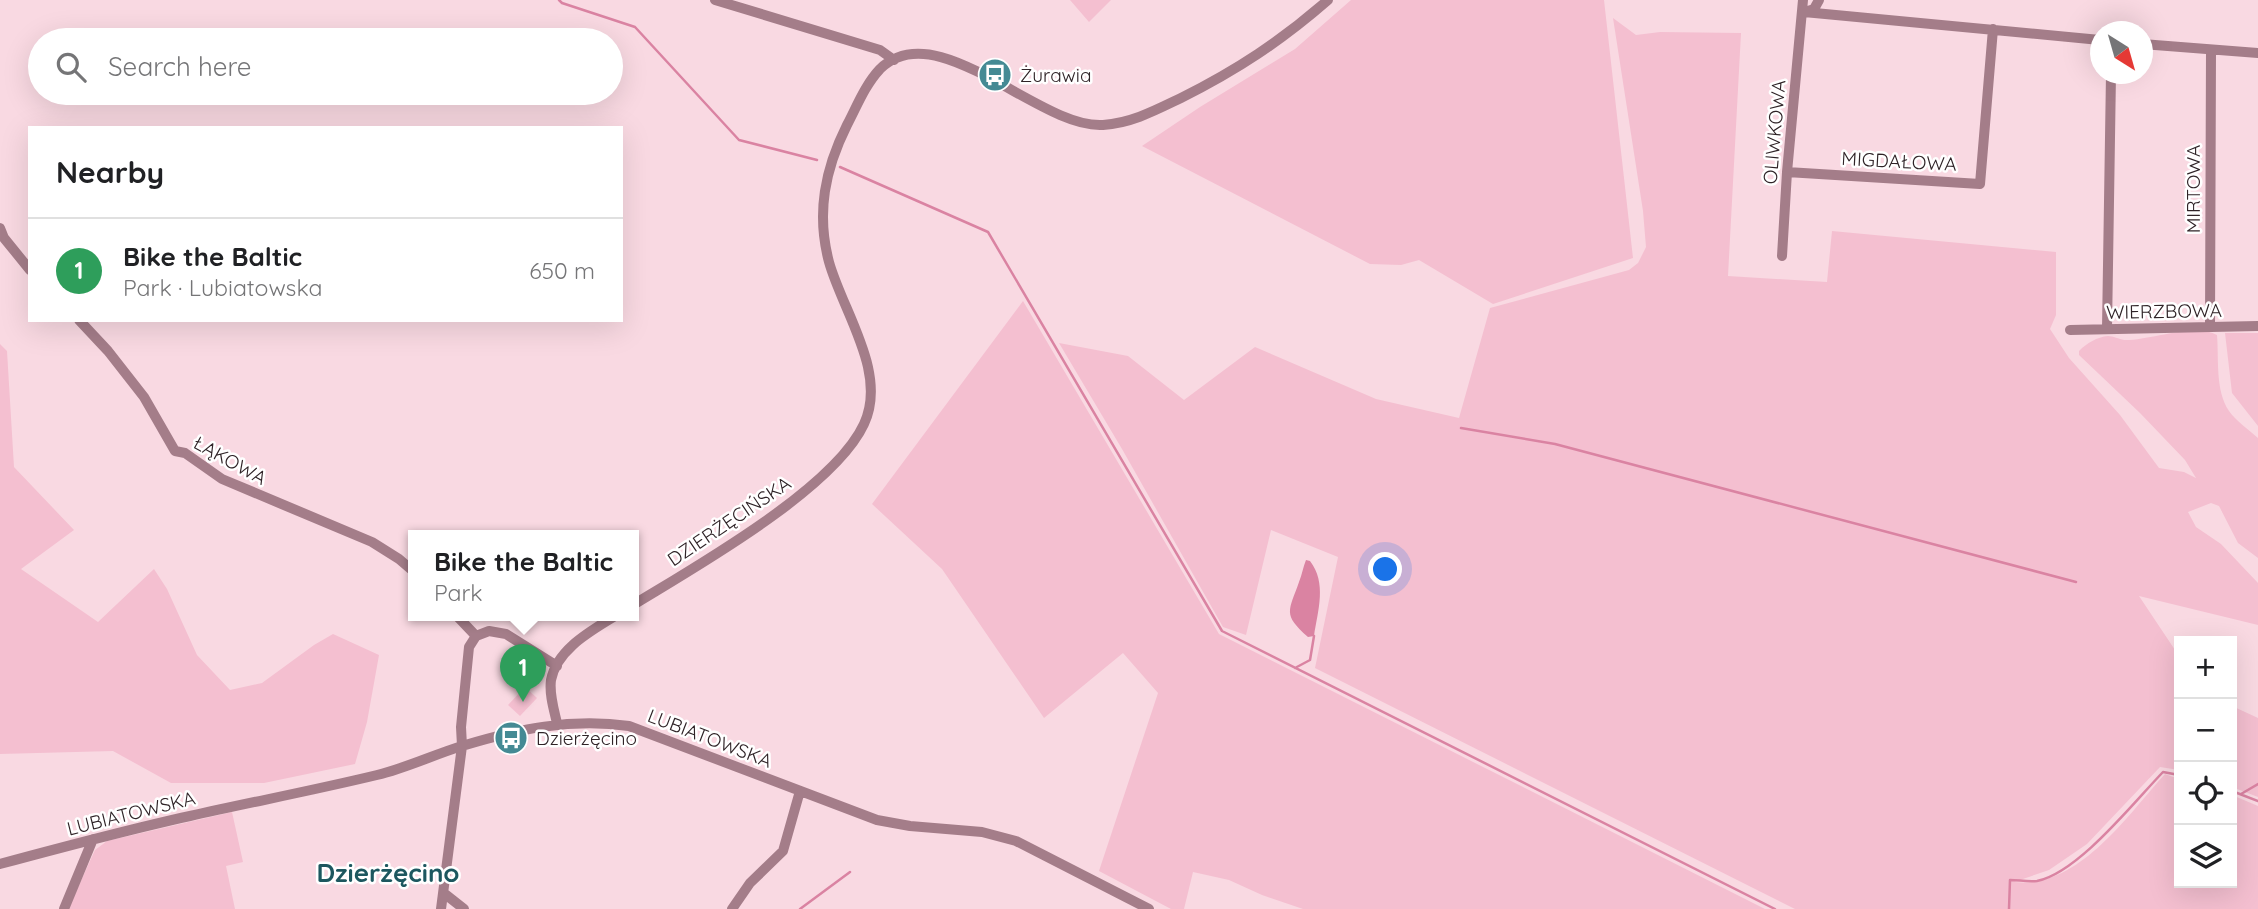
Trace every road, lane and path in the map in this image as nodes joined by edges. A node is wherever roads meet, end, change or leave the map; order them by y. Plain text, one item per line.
1 (715, 0) edge
2 (1328, 0) edge
3 (1804, 0) edge
4 (1819, 0) edge
5 (1804, 12) junction
6 (1993, 29) junction
7 (2090, 39) edge
8 (2153, 45) edge
9 (2211, 50) junction
10 (2258, 53) edge
11 (894, 60) junction
12 (2111, 84) edge
13 (1787, 172) junction
14 (0, 228) edge
15 (1782, 256) dead end
16 (28, 268) edge
17 (81, 322) edge
18 (2258, 326) edge
19 (2210, 327) junction
20 (2107, 329) junction
21 (2070, 330) dead end
22 (408, 567) edge
23 (639, 601) edge
24 (462, 621) edge
25 (608, 621) edge
26 (476, 636) junction
27 (557, 666) junction
28 (557, 723) junction
29 (462, 746) junction
30 (800, 791) junction
31 (93, 839) junction
32 (0, 864) edge
33 (445, 894) junction
34 (64, 909) edge
35 (441, 909) edge
36 (464, 909) edge
37 (732, 909) edge
38 (1149, 909) edge

1 - 11 street
2 - 11 street
3 - 5 street, OLIWKOWA
4 - 5 street
5 - 6 street
5 - 13 street, OLIWKOWA
6 - 7 street
6 - 13 street, MIGDAŁOWA
8 - 9 street
9 - 10 street
9 - 19 street, MIRTOWA
11 - 23 street, DZIERŻĘCIŃSKA
12 - 20 street
13 - 15 street, OLIWKOWA
14 - 16 street
17 - 22 street, ŁĄKOWA
18 - 19 street, WIERZBOWA
19 - 20 street, WIERZBOWA
20 - 21 street, WIERZBOWA
24 - 26 street
25 - 27 street
26 - 27 street
26 - 29 street
27 - 28 street
28 - 29 street, LUBIATOWSKA
28 - 30 street, LUBIATOWSKA
29 - 31 street, LUBIATOWSKA
29 - 33 street
30 - 37 street
30 - 38 street, LUBIATOWSKA
31 - 32 street, LUBIATOWSKA
31 - 34 street
33 - 35 street
33 - 36 street

